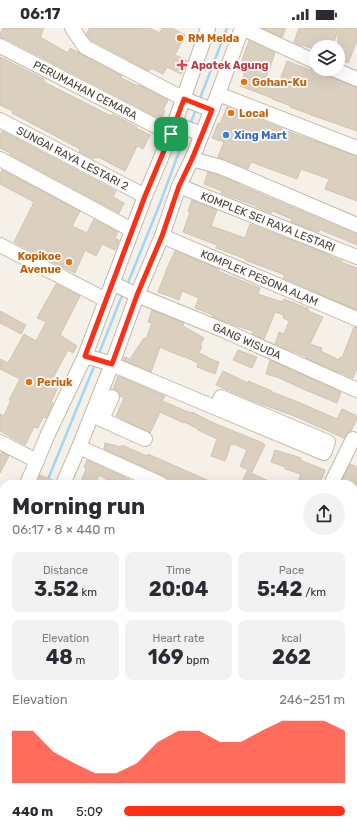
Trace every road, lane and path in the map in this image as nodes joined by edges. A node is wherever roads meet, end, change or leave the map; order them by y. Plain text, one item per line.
1 (72, 28) edge
2 (208, 28) edge
3 (242, 28) edge
4 (0, 46) edge
5 (309, 59) edge
6 (345, 74) edge
7 (357, 79) edge
8 (218, 94) junction
9 (186, 100) junction
10 (207, 108) junction
11 (0, 120) edge
12 (175, 128) junction
13 (199, 132) junction
14 (357, 148) edge
15 (0, 159) edge
16 (192, 159) junction
17 (179, 186) junction
18 (145, 196) junction
19 (357, 225) edge
20 (132, 230) junction
21 (162, 236) junction
22 (0, 245) edge
23 (357, 257) edge
24 (113, 284) junction
25 (137, 295) junction
26 (106, 300) junction
27 (357, 319) edge
28 (88, 357) junction
29 (110, 364) junction
30 (357, 390) edge
31 (108, 395) dead end
32 (216, 408) junction
33 (96, 417) junction
34 (356, 436) edge
35 (145, 439) dead end
36 (0, 442) edge
37 (79, 447) junction
38 (37, 462) junction
39 (29, 480) edge
40 (65, 480) edge
41 (152, 480) edge
42 (334, 480) edge

1 - 9 street
2 - 9 street
3 - 5 street
3 - 8 street
4 - 12 street, PERUMAHAN CEMARA
6 - 7 street
8 - 10 street
8 - 14 street
9 - 10 street
9 - 12 street
10 - 13 street
11 - 18 street, SUNGAI RAYA LESTARI 2
12 - 13 street, PERUMAHAN CEMARA
12 - 18 street
13 - 16 street
15 - 20 street
16 - 17 street
16 - 19 street
17 - 21 street
17 - 23 street, KOMPLEK SEI RAYA LESTARI
18 - 20 street
20 - 24 street
21 - 25 street
21 - 27 street, KOMPLEK PESONA ALAM
22 - 26 street
24 - 25 street, GANG WISUDA
24 - 26 street
25 - 29 street
25 - 30 street, GANG WISUDA
26 - 28 street
28 - 29 street
28 - 38 street
29 - 32 street
29 - 33 street
31 - 33 street
32 - 32 street
33 - 35 street
33 - 37 street
34 - 42 street
36 - 38 street
37 - 40 street
37 - 41 street
38 - 39 street

